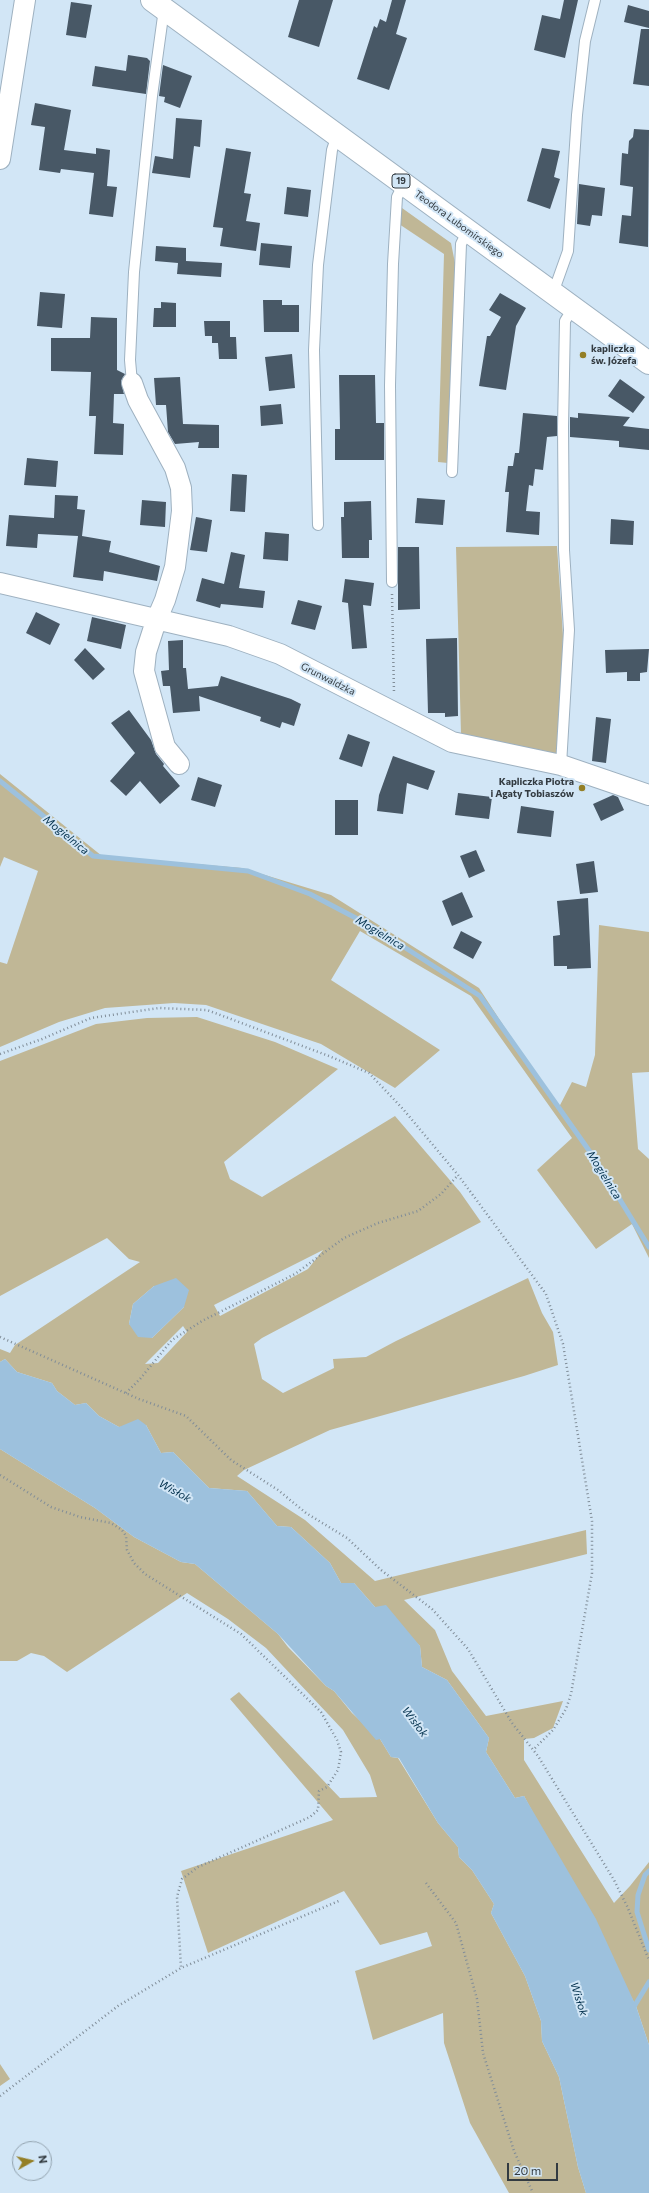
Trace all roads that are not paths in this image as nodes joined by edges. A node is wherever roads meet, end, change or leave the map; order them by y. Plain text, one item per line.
1 (25, 0) edge
2 (594, 0) edge
3 (160, 3) edge
4 (337, 135) junction
5 (0, 159) edge
6 (404, 183) junction
7 (468, 230) junction
8 (554, 293) junction
9 (573, 308) junction
10 (649, 363) edge
11 (132, 383) joint
12 (452, 472) dead end
13 (318, 525) dead end
14 (392, 582) road end
15 (0, 583) edge
16 (156, 621) junction
17 (180, 764) dead end
18 (561, 765) junction
19 (649, 795) edge

1 - 5 street
2 - 8 lane
3 - 4 highway, Teodora Lubomirskiego / 19
3 - 11 lane
4 - 6 highway, Teodora Lubomirskiego / 19
4 - 13 lane
6 - 7 highway, Teodora Lubomirskiego / 19
6 - 14 lane
7 - 8 highway, Teodora Lubomirskiego / 19
7 - 12 lane
8 - 9 highway, Teodora Lubomirskiego / 19
9 - 10 highway, Teodora Lubomirskiego / 19
9 - 18 lane
11 - 16 street
15 - 16 street, Grunwaldzka
16 - 17 street
16 - 18 street, Grunwaldzka
18 - 19 street, Grunwaldzka

